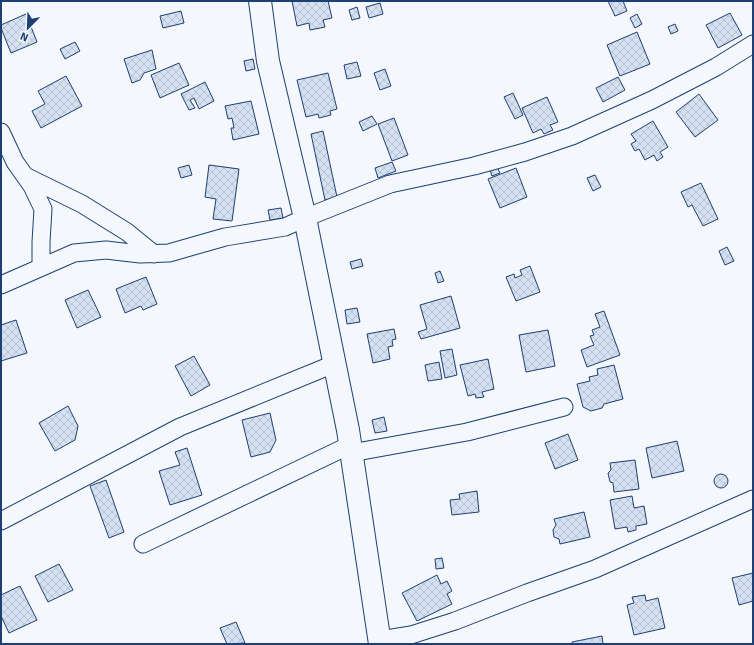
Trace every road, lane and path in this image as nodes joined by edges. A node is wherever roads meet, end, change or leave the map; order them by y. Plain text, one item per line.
1 (260, 1) edge
2 (753, 44) edge
3 (1, 132) edge
4 (25, 176) junction
5 (305, 218) junction
6 (154, 254) junction
7 (42, 267) junction
8 (1, 285) edge
9 (334, 364) junction
10 (564, 407) dead end
11 (350, 449) junction
12 (753, 499) edge
13 (1, 521) edge
14 (143, 544) dead end
15 (380, 642) edge

1 - 5 highway
2 - 5 street
3 - 4 street
4 - 6 street
4 - 7 street
5 - 6 street
5 - 9 highway
6 - 7 street
7 - 8 street
9 - 11 highway
9 - 13 street
10 - 11 street
11 - 14 street
11 - 15 highway
12 - 15 street

